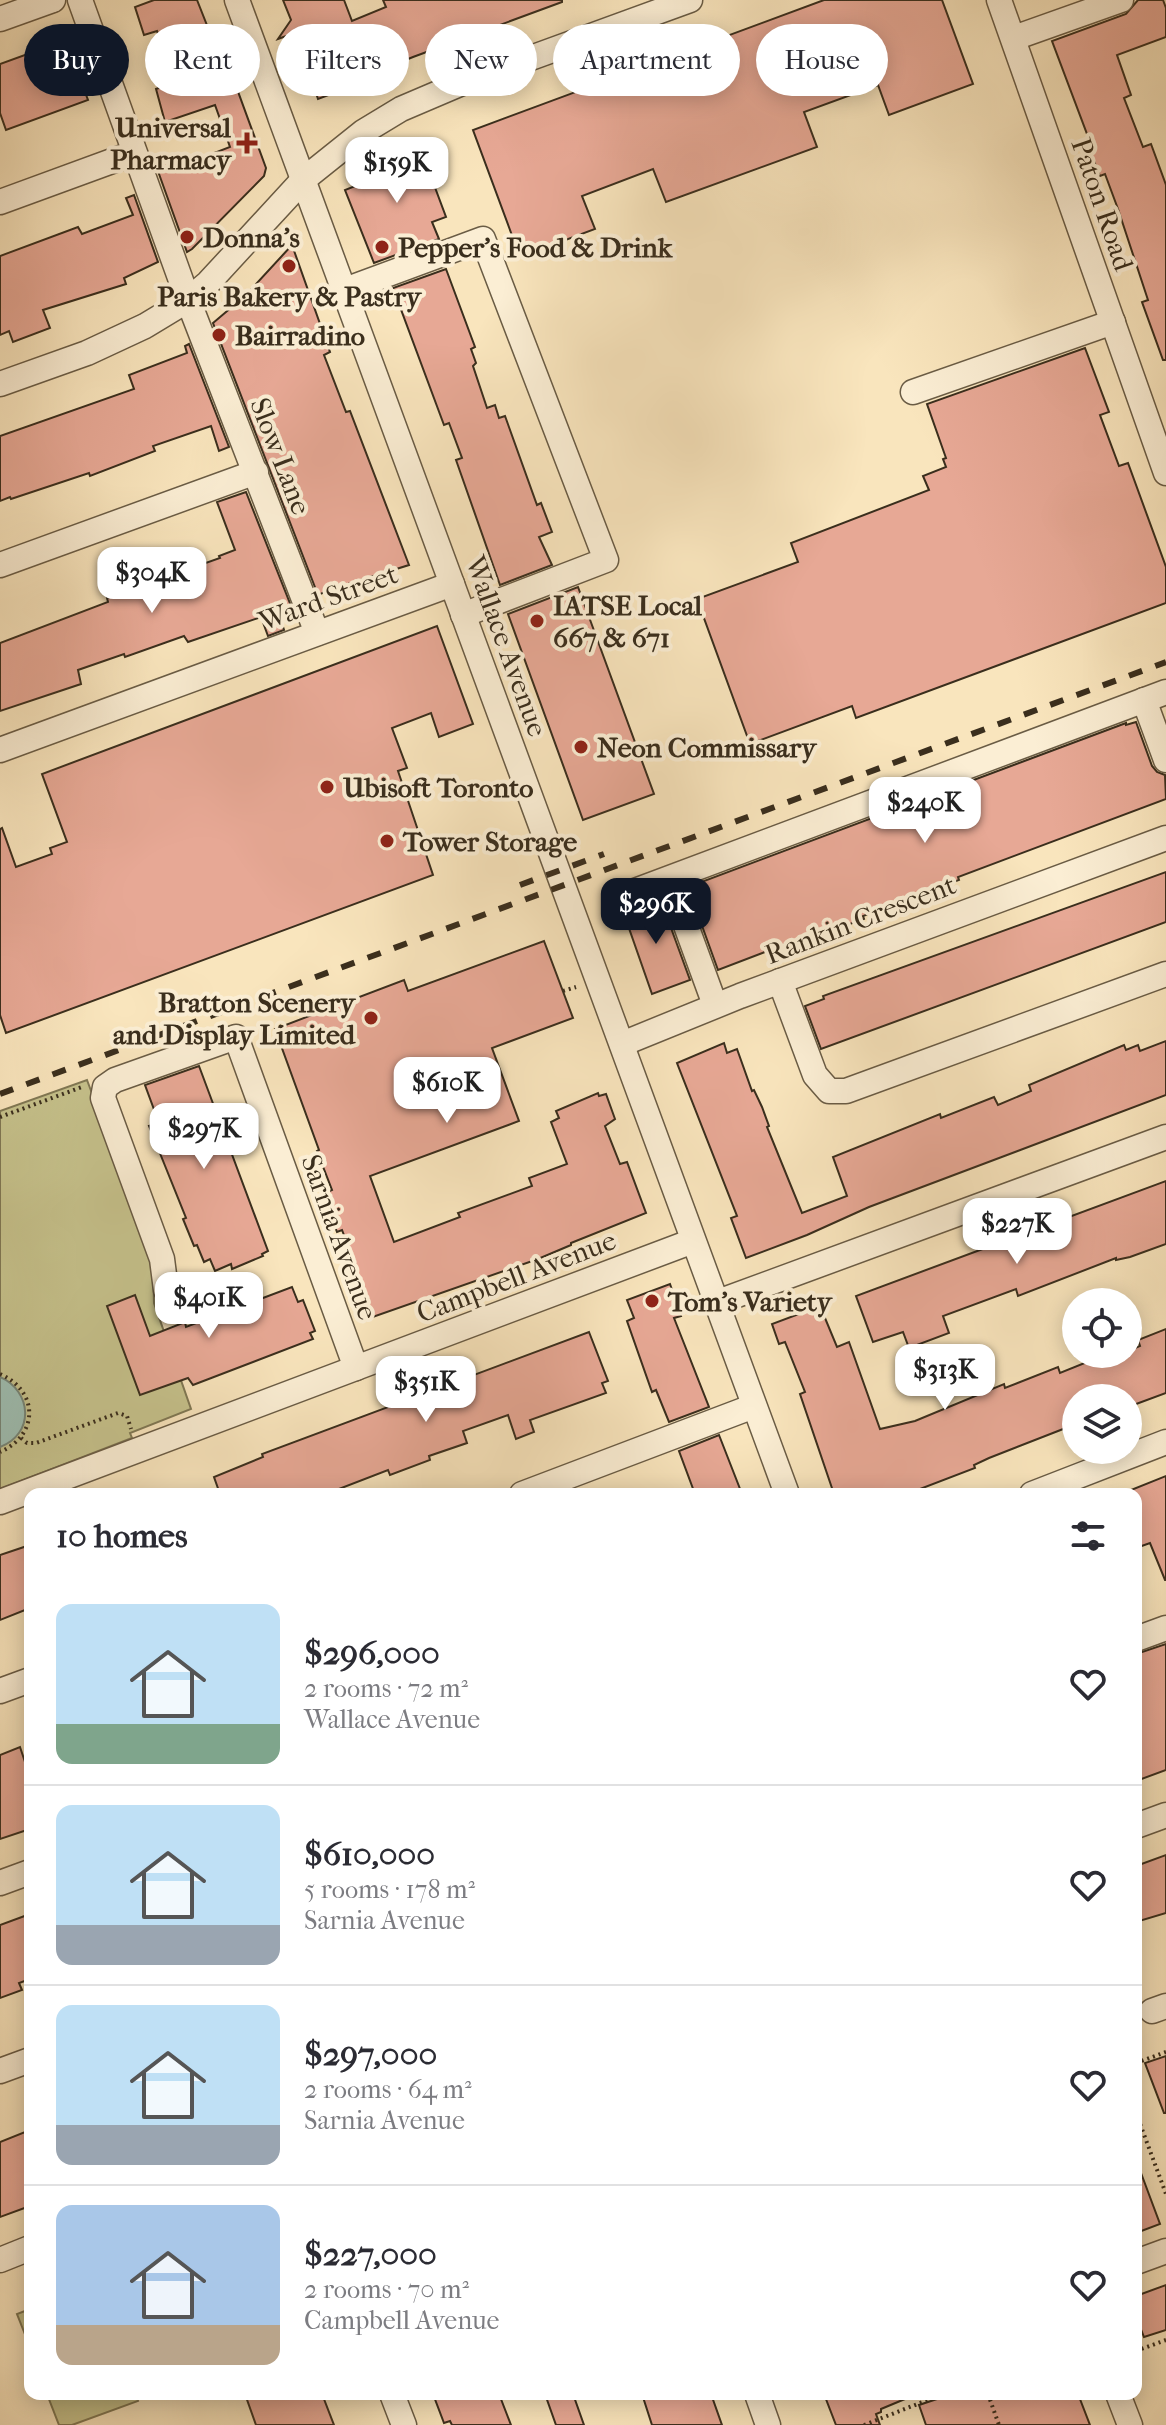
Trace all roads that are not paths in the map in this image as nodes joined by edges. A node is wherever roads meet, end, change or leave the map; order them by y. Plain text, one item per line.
1 (53, 0) edge
2 (80, 0) edge
3 (237, 0) edge
4 (690, 0) edge
5 (999, 0) edge
6 (1121, 0) edge
7 (0, 19) edge
8 (1014, 38) junction
9 (134, 153) junction
10 (303, 180) junction
11 (0, 202) edge
12 (345, 290) junction
13 (188, 300) junction
14 (1113, 322) junction
15 (0, 384) edge
16 (913, 392) dead end
17 (1161, 443) edge
18 (256, 472) junction
19 (1166, 473) edge
20 (0, 565) edge
21 (452, 584) junction
22 (463, 615) junction
23 (317, 633) junction
24 (1155, 696) edge
25 (0, 750) edge
26 (1166, 760) edge
27 (1166, 838) edge
28 (669, 879) junction
29 (619, 897) dead end
30 (1166, 974) edge
31 (780, 981) junction
32 (715, 1005) junction
33 (622, 1044) junction
34 (1166, 1137) edge
35 (693, 1241) junction
36 (166, 1290) dead end
37 (718, 1302) junction
38 (356, 1368) junction
39 (754, 1406) junction
40 (1166, 1442) edge
41 (37, 1488) edge
42 (538, 1488) edge
43 (785, 1488) edge
44 (1047, 1488) edge
45 (24, 1493) edge
46 (0, 1502) edge
47 (1166, 1628) edge
48 (1142, 1637) edge
49 (24, 1682) edge
50 (0, 1691) edge
51 (1166, 1815) edge
52 (1142, 1824) edge
53 (24, 1874) edge
54 (0, 1883) edge
55 (24, 2062) edge
56 (0, 2071) edge
57 (24, 2250) edge
58 (1166, 2251) edge
59 (0, 2260) edge
60 (1142, 2260) edge
61 (394, 2400) edge
62 (759, 2400) edge
63 (1120, 2400) edge
64 (404, 2425) edge
65 (768, 2425) edge
66 (1130, 2425) edge

1 - 7 street
2 - 9 street, Slow Lane
3 - 10 street, Wallace Avenue
4 - 10 street
5 - 8 street, Paton Road
6 - 8 street
8 - 14 street, Paton Road
9 - 11 street
9 - 13 street, Slow Lane
10 - 12 street, Wallace Avenue
10 - 13 street
12 - 21 street, Wallace Avenue
12 - 22 street
13 - 15 street
13 - 18 street, Slow Lane
14 - 16 street
14 - 17 street, Paton Road
17 - 19 street, Paton Road
18 - 20 street
18 - 23 street, Slow Lane
21 - 22 street, Wallace Avenue
21 - 23 street, Ward Street
22 - 33 street, Wallace Avenue
23 - 25 street, Ward Street
24 - 26 street
24 - 28 street
27 - 31 street, Rankin Crescent
28 - 29 street
28 - 32 street
30 - 31 street
31 - 32 street, Rankin Crescent
32 - 33 street, Rankin Crescent
33 - 35 street, Wallace Avenue
34 - 37 street
35 - 37 street, Wallace Avenue
35 - 38 street, Campbell Avenue
36 - 38 street, Sarnia Avenue
37 - 39 street, Wallace Avenue
38 - 41 street, Campbell Avenue
39 - 42 street
39 - 43 street, Wallace Avenue
40 - 44 street
45 - 46 street, Campbell Avenue
47 - 48 street
49 - 50 street
51 - 52 street
53 - 54 street
55 - 56 street
57 - 59 street
58 - 60 street
61 - 64 street
62 - 65 street
63 - 66 street

